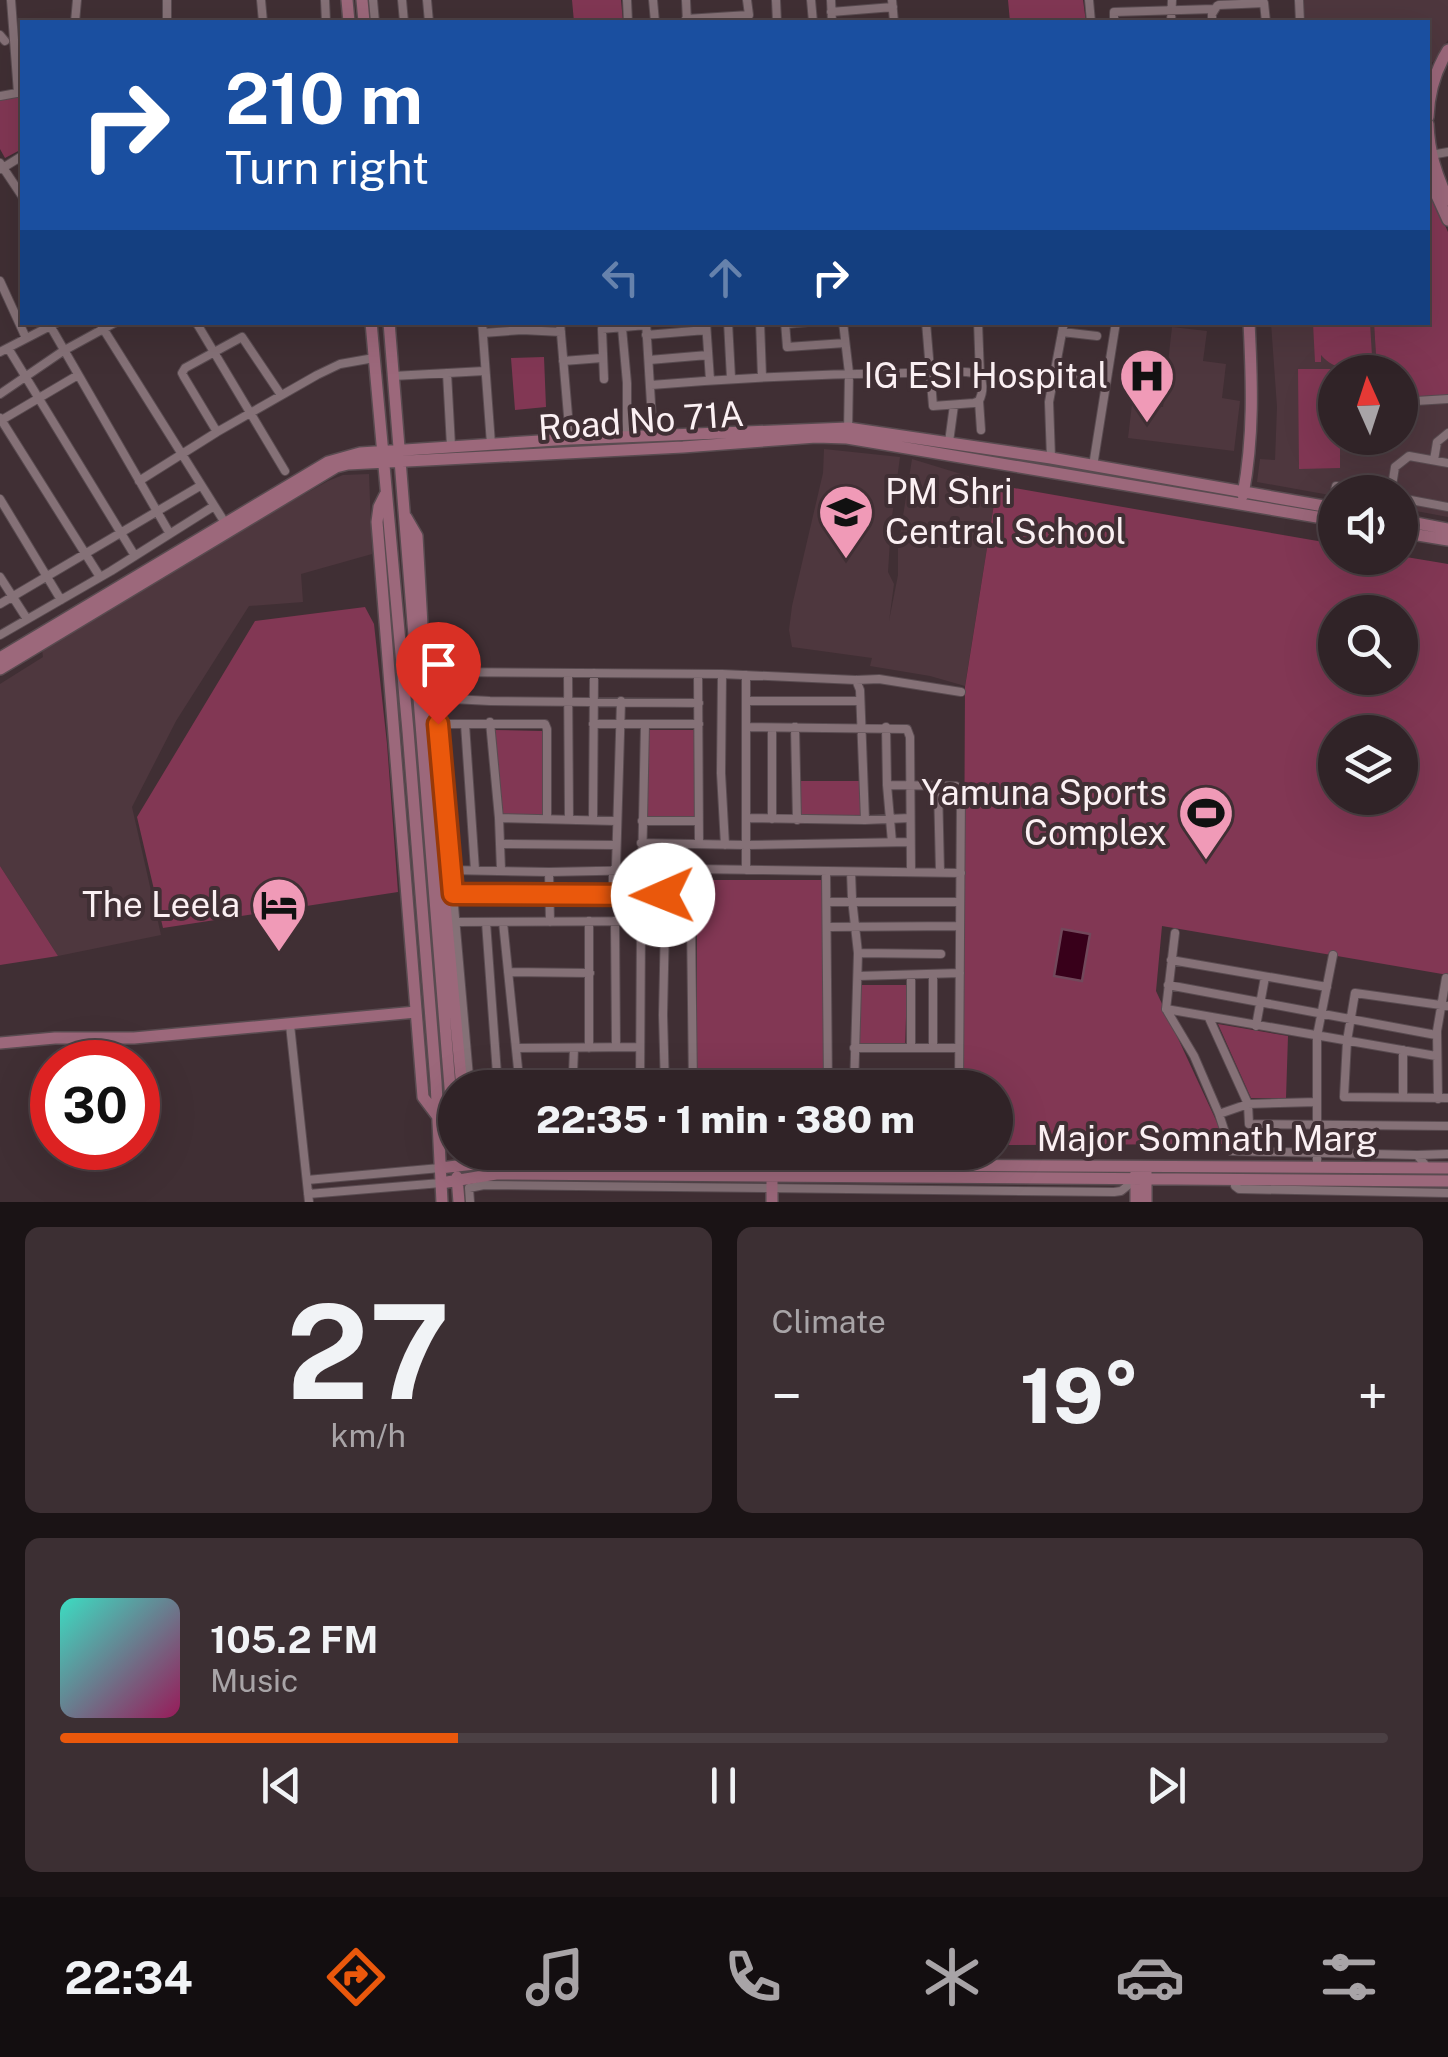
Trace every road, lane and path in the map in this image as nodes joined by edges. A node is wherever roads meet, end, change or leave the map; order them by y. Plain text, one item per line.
1 (10, 0) edge
2 (748, 0) edge
3 (831, 0) edge
4 (1148, 0) edge
5 (1172, 0) edge
6 (1207, 0) edge
7 (892, 3) edge
8 (1219, 5) edge
9 (1170, 11) junction
10 (832, 12) junction
11 (1149, 12) junction
12 (696, 20) edge
13 (832, 20) edge
14 (1114, 20) edge
15 (1171, 20) edge
16 (1266, 20) edge
17 (4, 39) edge
18 (1448, 40) edge
19 (1448, 50) edge
20 (1433, 63) edge
21 (20, 92) edge
22 (0, 96) edge
23 (1430, 102) edge
24 (1430, 144) edge
25 (1448, 152) edge
26 (1431, 156) junction
27 (1, 167) edge
28 (1430, 180) edge
29 (1446, 190) edge
30 (20, 193) edge
31 (1448, 220) edge
32 (0, 281) edge
33 (20, 325) edge
34 (20, 325) edge
35 (50, 325) edge
36 (52, 325) edge
37 (198, 325) edge
38 (372, 325) edge
39 (389, 325) edge
40 (482, 325) edge
41 (728, 325) edge
42 (760, 325) edge
43 (785, 325) edge
44 (843, 325) edge
45 (926, 325) edge
46 (978, 325) edge
47 (1116, 325) edge
48 (1249, 325) edge
49 (101, 326) edge
50 (706, 326) edge
51 (560, 327) edge
52 (646, 327) edge
53 (1063, 327) edge
54 (622, 328) junction
55 (483, 333) junction
56 (1097, 336) dead end
57 (26, 338) junction
58 (845, 343) junction
59 (4, 350) edge
60 (63, 351) junction
61 (213, 352) junction
62 (708, 356) junction
63 (374, 358) junction
64 (602, 358) junction
65 (649, 360) junction
66 (563, 361) junction
67 (484, 371) junction
68 (1055, 371) junction
69 (446, 373) junction
70 (930, 373) junction
71 (849, 374) junction
72 (78, 375) junction
73 (393, 376) junction
74 (762, 376) junction
75 (980, 376) junction
76 (26, 378) junction
77 (731, 378) junction
78 (1091, 378) dead end
79 (604, 380) dead end
80 (710, 380) junction
81 (651, 385) junction
82 (0, 394) edge
83 (280, 395) junction
84 (1448, 399) edge
85 (40, 400) junction
86 (979, 401) junction
87 (1418, 401) edge
88 (954, 405) junction
89 (249, 414) junction
90 (0, 420) edge
91 (981, 430) dead end
92 (217, 432) junction
93 (848, 433) junction
94 (1448, 433) edge
95 (654, 436) junction
96 (627, 437) junction
97 (570, 440) junction
98 (950, 442) junction
99 (491, 444) junction
100 (450, 446) junction
101 (181, 456) junction
102 (399, 456) junction
103 (384, 457) junction
104 (1050, 458) junction
105 (1434, 460) junction
106 (1448, 463) edge
107 (1093, 465) junction
108 (285, 471) dead end
109 (1393, 475) edge
110 (1091, 479) junction
111 (139, 481) junction
112 (200, 486) junction
113 (1244, 490) junction
114 (387, 491) junction
115 (0, 499) edge
116 (1418, 501) edge
117 (1241, 504) junction
118 (1318, 504) edge
119 (214, 506) junction
120 (1448, 507) edge
121 (157, 510) junction
122 (1318, 517) edge
123 (1418, 523) edge
124 (227, 527) junction
125 (1448, 529) edge
126 (121, 533) junction
127 (170, 534) junction
128 (1418, 535) edge
129 (1448, 540) edge
130 (85, 555) junction
131 (135, 556) junction
132 (0, 577) edge
133 (48, 577) junction
134 (100, 578) junction
135 (13, 597) junction
136 (61, 600) junction
137 (0, 604) edge
138 (27, 619) junction
139 (0, 635) edge
140 (17, 653) junction
141 (0, 658) edge
142 (0, 669) edge
143 (568, 673) junction
144 (594, 673) junction
145 (698, 674) junction
146 (722, 674) junction
147 (746, 676) junction
148 (856, 680) junction
149 (961, 692) dead end
150 (426, 699) junction
151 (568, 700) junction
152 (594, 701) junction
153 (621, 701) junction
154 (746, 701) junction
155 (860, 701) junction
156 (699, 703) junction
157 (490, 722) junction
158 (438, 724) junction
159 (466, 724) junction
160 (593, 724) junction
161 (620, 724) junction
162 (645, 724) junction
163 (698, 724) junction
164 (746, 727) junction
165 (795, 727) junction
166 (886, 727) junction
167 (772, 728) junction
168 (862, 728) junction
169 (700, 774) junction
170 (721, 774) junction
171 (746, 776) junction
172 (887, 785) junction
173 (910, 785) junction
174 (938, 786) junction
175 (499, 818) junction
176 (746, 818) junction
177 (889, 818) junction
178 (910, 818) junction
179 (547, 819) junction
180 (772, 819) junction
181 (570, 820) junction
182 (593, 820) junction
183 (797, 820) junction
184 (831, 820) junction
185 (865, 820) junction
186 (616, 821) junction
187 (642, 821) junction
188 (698, 821) junction
189 (892, 842) junction
190 (910, 842) junction
191 (830, 843) junction
192 (500, 844) junction
193 (642, 844) junction
194 (699, 844) junction
195 (616, 845) junction
196 (724, 845) junction
197 (746, 845) junction
198 (475, 870) junction
199 (500, 870) junction
200 (642, 870) junction
201 (693, 870) junction
202 (746, 870) junction
203 (436, 871) junction
204 (612, 871) junction
205 (549, 872) junction
206 (826, 872) junction
207 (851, 872) junction
208 (911, 872) junction
209 (940, 872) junction
210 (960, 872) junction
211 (406, 876) junction
212 (453, 894) junction
213 (692, 894) junction
214 (548, 896) junction
215 (612, 896) junction
216 (828, 902) junction
217 (852, 902) junction
218 (960, 902) junction
219 (615, 921) junction
220 (691, 921) junction
221 (456, 922) junction
222 (486, 922) junction
223 (503, 922) junction
224 (550, 922) junction
225 (589, 922) junction
226 (641, 922) junction
227 (665, 922) junction
228 (855, 926) junction
229 (960, 926) junction
230 (828, 927) junction
231 (1176, 933) dead end
232 (858, 953) junction
233 (941, 954) dead end
234 (1333, 955) dead end
235 (1172, 960) junction
236 (508, 972) junction
237 (590, 973) junction
238 (960, 973) junction
239 (858, 976) junction
240 (911, 976) junction
241 (933, 976) junction
242 (1265, 976) junction
243 (1446, 978) edge
244 (1168, 986) junction
245 (1327, 987) junction
246 (1261, 1003) junction
247 (1445, 1006) edge
248 (1166, 1010) junction
249 (416, 1012) junction
250 (1322, 1014) junction
251 (1209, 1018) junction
252 (1350, 1019) junction
253 (290, 1025) junction
254 (1256, 1026) junction
255 (1436, 1034) junction
256 (1318, 1036) junction
257 (1347, 1041) junction
258 (0, 1043) edge
259 (640, 1046) junction
260 (933, 1046) junction
261 (911, 1047) junction
262 (518, 1048) junction
263 (574, 1048) junction
264 (589, 1048) junction
265 (616, 1048) junction
266 (854, 1048) junction
267 (959, 1048) junction
268 (1403, 1050) junction
269 (1436, 1056) junction
270 (451, 1070) edge
271 (460, 1070) edge
272 (468, 1070) edge
273 (497, 1070) edge
274 (520, 1070) edge
275 (574, 1070) edge
276 (640, 1070) edge
277 (665, 1070) edge
278 (693, 1070) edge
279 (828, 1070) edge
280 (854, 1070) edge
281 (959, 1070) edge
282 (1403, 1096) junction
283 (1443, 1098) edge
284 (1317, 1102) junction
285 (1248, 1104) junction
286 (1218, 1114) junction
287 (438, 1117) joint
288 (1317, 1125) junction
289 (1448, 1126) edge
290 (1317, 1153) junction
291 (1447, 1154) edge
292 (1417, 1155) junction
293 (438, 1168) edge
294 (1317, 1168) junction
295 (1428, 1168) junction
296 (1448, 1168) edge
297 (440, 1170) edge
298 (446, 1170) edge
299 (457, 1170) edge
300 (466, 1170) edge
301 (731, 1170) edge
302 (873, 1170) edge
303 (1001, 1170) edge
304 (1005, 1171) junction
305 (1141, 1173) junction
306 (457, 1174) junction
307 (810, 1176) junction
308 (988, 1177) junction
309 (307, 1180) junction
310 (1448, 1181) edge
311 (441, 1183) junction
312 (772, 1183) edge
313 (584, 1188) junction
314 (803, 1188) junction
315 (835, 1188) junction
316 (700, 1189) junction
317 (937, 1191) junction
318 (1399, 1192) edge
319 (1448, 1193) edge
320 (987, 1197) edge
321 (309, 1198) edge
322 (442, 1202) edge
323 (459, 1202) edge
324 (470, 1202) edge
325 (584, 1202) edge
326 (700, 1202) edge
327 (803, 1202) edge
328 (835, 1202) edge
329 (937, 1202) edge
330 (1136, 1202) edge
331 (1146, 1202) edge

1 - 17 street
2 - 12 street
3 - 10 street
4 - 11 street
5 - 9 street
6 - 8 street
7 - 10 street
8 - 9 street
8 - 16 street
9 - 11 street
9 - 15 street
10 - 13 street
11 - 14 street
17 - 21 street
18 - 20 street
19 - 20 street
20 - 23 street
21 - 22 street
24 - 26 street
25 - 26 street
26 - 29 street
27 - 30 street
28 - 31 street
32 - 33 street
34 - 57 street
35 - 57 street
36 - 60 street
37 - 61 street
38 - 63 street
39 - 73 street
40 - 55 street
41 - 77 street
42 - 74 street
43 - 58 street
44 - 58 street
45 - 70 street
46 - 75 street
47 - 107 street
48 - 113 street
49 - 60 street
49 - 101 street
50 - 52 street
50 - 62 street
51 - 55 street
51 - 66 street
52 - 54 street
52 - 65 street
53 - 56 street
53 - 68 street
54 - 64 street
54 - 96 street
55 - 67 street
57 - 59 street
58 - 71 street
59 - 76 street
60 - 72 street
60 - 76 street
61 - 83 street
61 - 89 street
61 - 92 street
62 - 65 street
62 - 80 street
63 - 83 street
63 - 103 street
64 - 66 street
64 - 79 street
65 - 81 street
66 - 97 street
67 - 69 street
67 - 99 street
68 - 78 street
68 - 104 street
69 - 73 street
69 - 100 street
70 - 71 street
70 - 75 street
70 - 88 street
71 - 74 street
71 - 93 street
72 - 85 street
72 - 111 street
73 - 102 street
74 - 77 street
75 - 86 street
76 - 82 street
76 - 85 street
77 - 80 street
80 - 81 street
81 - 95 street
83 - 89 street
84 - 87 street
85 - 90 street
85 - 126 street
86 - 88 street
86 - 91 street
88 - 98 street
89 - 92 street
89 - 108 street
90 - 130 street
92 - 101 street
93 - 95 street, Road No 71A
93 - 98 street, Road No 71A
93 - 102 street, Road No 71A
93 - 110 street, Road No 71A
94 - 105 street
95 - 96 street, Road No 71A
96 - 97 street, Road No 71A
97 - 99 street, Road No 71A
98 - 104 street, Road No 71A
99 - 100 street, Road No 71A
100 - 102 street, Road No 71A
101 - 111 street
101 - 112 street
102 - 103 street, Road No 71A
102 - 150 street
103 - 114 street
103 - 124 street, Road No 71A
104 - 107 street, Road No 71A
105 - 106 street
105 - 109 street
107 - 110 street
107 - 113 street, Road No 71A
110 - 117 street, Road No 71A
111 - 121 street
112 - 119 street
112 - 121 street
113 - 117 street
113 - 118 street, Road No 71A
114 - 203 street
114 - 211 street
115 - 133 street
116 - 120 street
117 - 122 street, Road No 71A
119 - 124 street
119 - 127 street
121 - 126 street
121 - 127 street
123 - 125 street
124 - 140 street, Road No 71A
126 - 130 street
126 - 131 street
127 - 131 street
128 - 129 street
130 - 133 street
130 - 134 street
131 - 134 street
132 - 135 street
133 - 135 street
133 - 136 street
134 - 136 street
135 - 137 street
135 - 138 street
136 - 138 street
138 - 139 street
140 - 141 street, Road No 71A
140 - 142 street, Road No 71A
143 - 144 street
143 - 150 street
143 - 151 street
144 - 145 street
144 - 152 street
145 - 146 street
145 - 156 street
146 - 147 street
146 - 170 street
147 - 148 street
147 - 154 street
148 - 149 street
148 - 155 street
150 - 151 street
150 - 158 street
150 - 203 street
151 - 152 street
151 - 181 street
152 - 153 street
152 - 160 street
153 - 156 street
153 - 161 street
154 - 155 street
154 - 164 street
155 - 168 street
156 - 163 street
157 - 159 street
157 - 175 street
157 - 179 street
158 - 159 street
158 - 203 street
159 - 198 street
160 - 161 street
160 - 182 street
161 - 162 street
161 - 186 street
162 - 163 street
162 - 187 street
163 - 169 street
164 - 167 street
164 - 171 street
165 - 167 street
165 - 168 street
165 - 183 street
166 - 168 street
166 - 172 street
166 - 173 street
167 - 180 street
168 - 185 street
169 - 170 street
169 - 188 street
170 - 171 street
170 - 196 street
171 - 176 street
172 - 173 street
172 - 177 street
173 - 174 street
173 - 178 street
174 - 209 street
174 - 210 street
175 - 179 street
175 - 192 street
176 - 180 street
176 - 197 street
177 - 178 street
177 - 185 street
177 - 189 street
178 - 190 street
179 - 181 street
180 - 183 street
181 - 182 street
182 - 186 street
183 - 184 street
184 - 185 street
184 - 191 street
186 - 195 street
187 - 188 street
187 - 193 street
188 - 194 street
189 - 190 street
189 - 191 street
190 - 208 street
191 - 197 street
192 - 195 street
192 - 199 street
193 - 194 street
193 - 200 street
194 - 196 street
195 - 204 street
196 - 197 street
197 - 202 street
198 - 199 street
198 - 203 street
199 - 205 street
200 - 201 street
200 - 204 street
201 - 202 street
201 - 213 street
202 - 206 street
203 - 211 street
203 - 212 street
203 - 270 street
203 - 271 street
203 - 287 street
204 - 205 street
204 - 215 street
205 - 214 street
206 - 207 street
206 - 216 street
207 - 208 street
207 - 217 street
208 - 209 street
209 - 210 street
210 - 218 street
211 - 249 street
212 - 214 street
212 - 221 street
213 - 215 street
213 - 220 street
214 - 215 street
214 - 224 street
216 - 217 street
216 - 230 street
217 - 218 street
217 - 228 street
218 - 229 street
219 - 225 street
219 - 226 street
219 - 265 street
220 - 227 street
220 - 278 street
221 - 222 street
221 - 272 street
222 - 223 street
222 - 273 street
223 - 224 street
223 - 236 street
224 - 225 street
225 - 237 street
226 - 227 street
226 - 259 street
227 - 277 street
228 - 229 street
228 - 230 street
228 - 232 street
229 - 238 street
230 - 279 street
231 - 235 street
232 - 233 street
232 - 239 street
234 - 245 street
235 - 242 street
235 - 244 street
236 - 237 street
236 - 262 street
237 - 264 street
238 - 241 street
238 - 267 street
239 - 240 street
239 - 266 street
240 - 241 street
240 - 261 street
241 - 260 street
242 - 245 street
242 - 246 street
243 - 247 street
244 - 246 street
244 - 248 street
245 - 250 street
246 - 250 street
246 - 254 street
247 - 252 street
247 - 255 street
248 - 251 street
248 - 286 street
249 - 253 street
249 - 287 street
250 - 252 street
250 - 256 street
251 - 254 street
251 - 285 street
252 - 255 street
252 - 257 street
253 - 258 street
253 - 309 street
254 - 256 street
255 - 269 street
256 - 257 street
256 - 284 street
257 - 268 street
257 - 282 street
259 - 265 street
259 - 276 street
260 - 261 street
260 - 267 street
261 - 266 street
262 - 263 street
262 - 274 street
263 - 264 street
263 - 275 street
264 - 265 street
266 - 280 street
267 - 281 street
268 - 269 street
268 - 282 street
269 - 283 street
282 - 283 street
284 - 285 street
284 - 288 street
285 - 286 street
285 - 288 street
286 - 290 street
288 - 289 street
288 - 290 street
290 - 292 street
290 - 294 street
291 - 292 street
292 - 295 street
293 - 309 street, Major Somnath Marg
294 - 295 street, Major Somnath Marg
294 - 305 street, Major Somnath Marg
295 - 296 street, Major Somnath Marg
297 - 311 street
298 - 306 street, Major Somnath Marg
299 - 306 street
300 - 306 street, Major Somnath Marg
301 - 312 street, Major Somnath Marg
302 - 312 street, Major Somnath Marg
303 - 304 street, Major Somnath Marg
304 - 305 street, Major Somnath Marg
304 - 308 street, Major Somnath Marg
305 - 318 street, Major Somnath Marg
305 - 320 street
305 - 330 street
305 - 331 street
306 - 311 street, Major Somnath Marg
306 - 312 street, Major Somnath Marg
306 - 323 street
307 - 308 street, Major Somnath Marg
307 - 312 street, Major Somnath Marg
307 - 314 street
308 - 320 street
309 - 321 street
310 - 318 street, Major Somnath Marg
311 - 321 street, Major Somnath Marg
311 - 322 street
312 - 314 street
312 - 316 street
313 - 316 street
313 - 324 street
313 - 325 street
314 - 315 street
314 - 327 street
315 - 317 street
315 - 328 street
316 - 326 street
317 - 320 street
317 - 329 street
318 - 319 street

